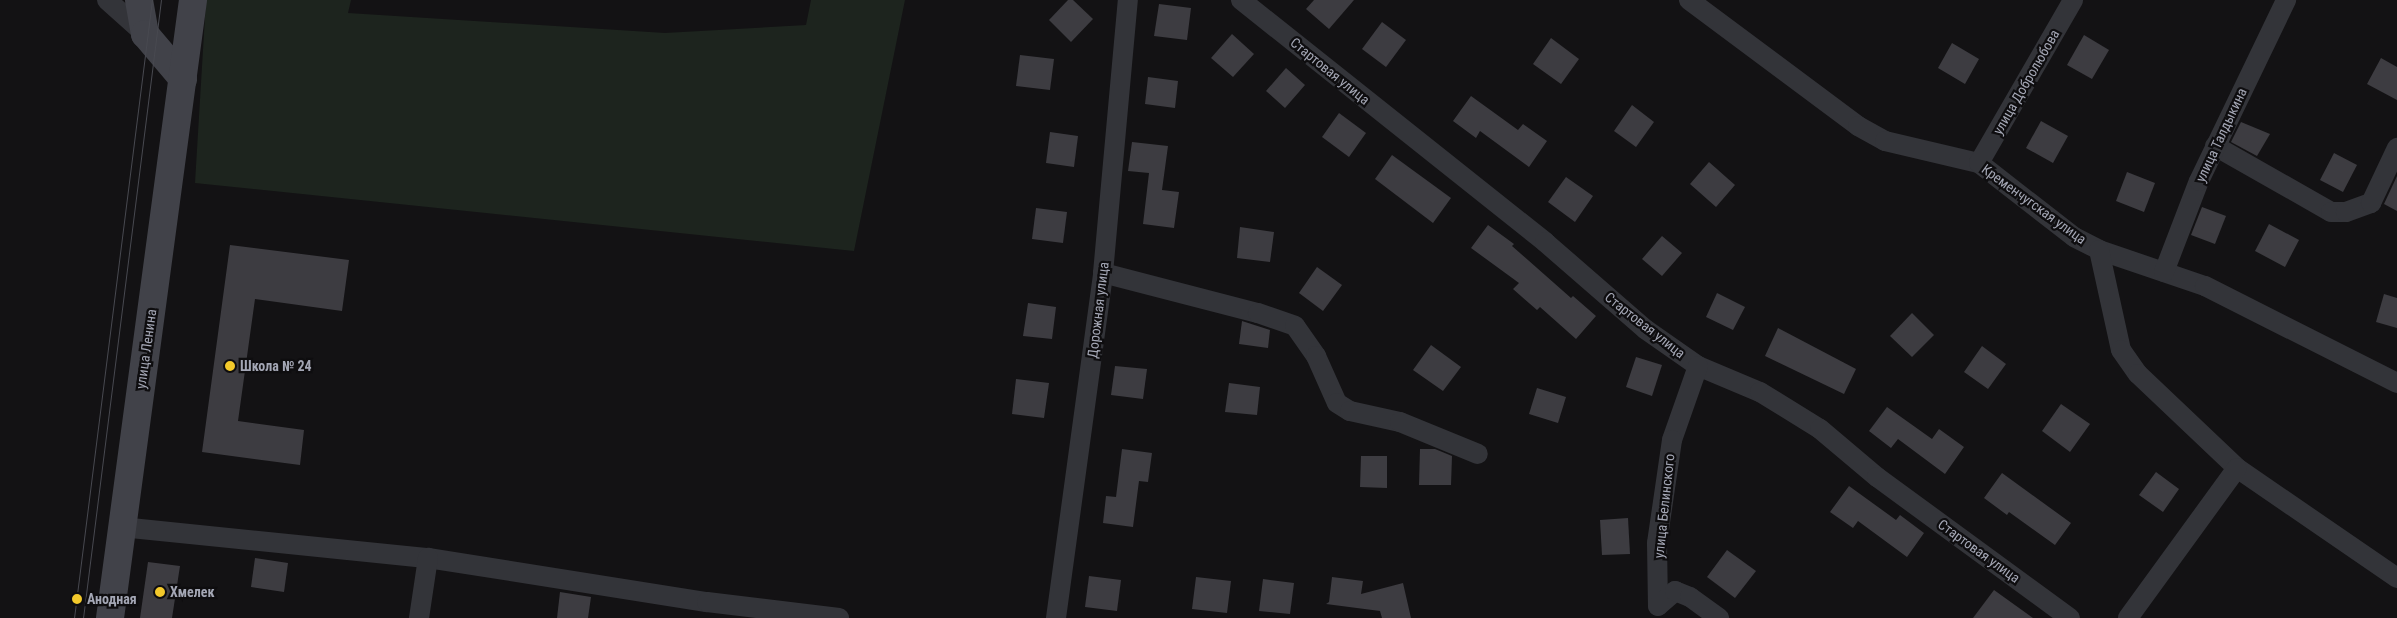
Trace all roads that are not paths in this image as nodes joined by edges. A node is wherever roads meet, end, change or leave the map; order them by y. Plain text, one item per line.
1 (107, 0) edge
2 (139, 0) edge
3 (193, 0) edge
4 (1128, 0) edge
5 (1241, 0) edge
6 (1689, 0) edge
7 (2073, 0) edge
8 (2286, 0) edge
9 (145, 34) junction
10 (183, 80) junction
11 (2216, 146) junction
12 (2397, 148) edge
13 (1979, 163) junction
14 (2099, 250) junction
15 (2164, 272) junction
16 (1103, 273) junction
17 (1698, 366) junction
18 (2397, 383) edge
19 (1478, 454) dead end
20 (2237, 468) junction
21 (121, 527) junction
22 (428, 558) junction
23 (2397, 578) edge
24 (706, 610) edge
25 (1653, 612) edge
26 (110, 618) edge
27 (419, 618) edge
28 (839, 618) edge
29 (1056, 618) edge
30 (1719, 618) edge
31 (2070, 618) edge
32 (2128, 618) edge

1 - 9 street
2 - 9 main road
3 - 10 main road, улица Ленина
4 - 16 street, Дорожная улица
5 - 17 street, Стартовая улица
6 - 13 street, Кременчугская улица
7 - 13 street, улица Добролюбова
8 - 11 street, улица Талдыкина
9 - 10 main road
10 - 21 main road, улица Ленина
11 - 12 street
11 - 15 street, улица Талдыкина
13 - 14 street, Кременчугская улица
14 - 15 street, Кременчугская улица
14 - 20 street
15 - 18 street, Кременчугская улица
16 - 19 street
16 - 29 street, Дорожная улица
17 - 25 street, улица Белинского
17 - 31 street, Стартовая улица
20 - 23 street
20 - 32 street
21 - 22 street
21 - 26 main road, улица Ленина
22 - 24 street
22 - 27 street
24 - 28 street
25 - 30 street, улица Белинского

